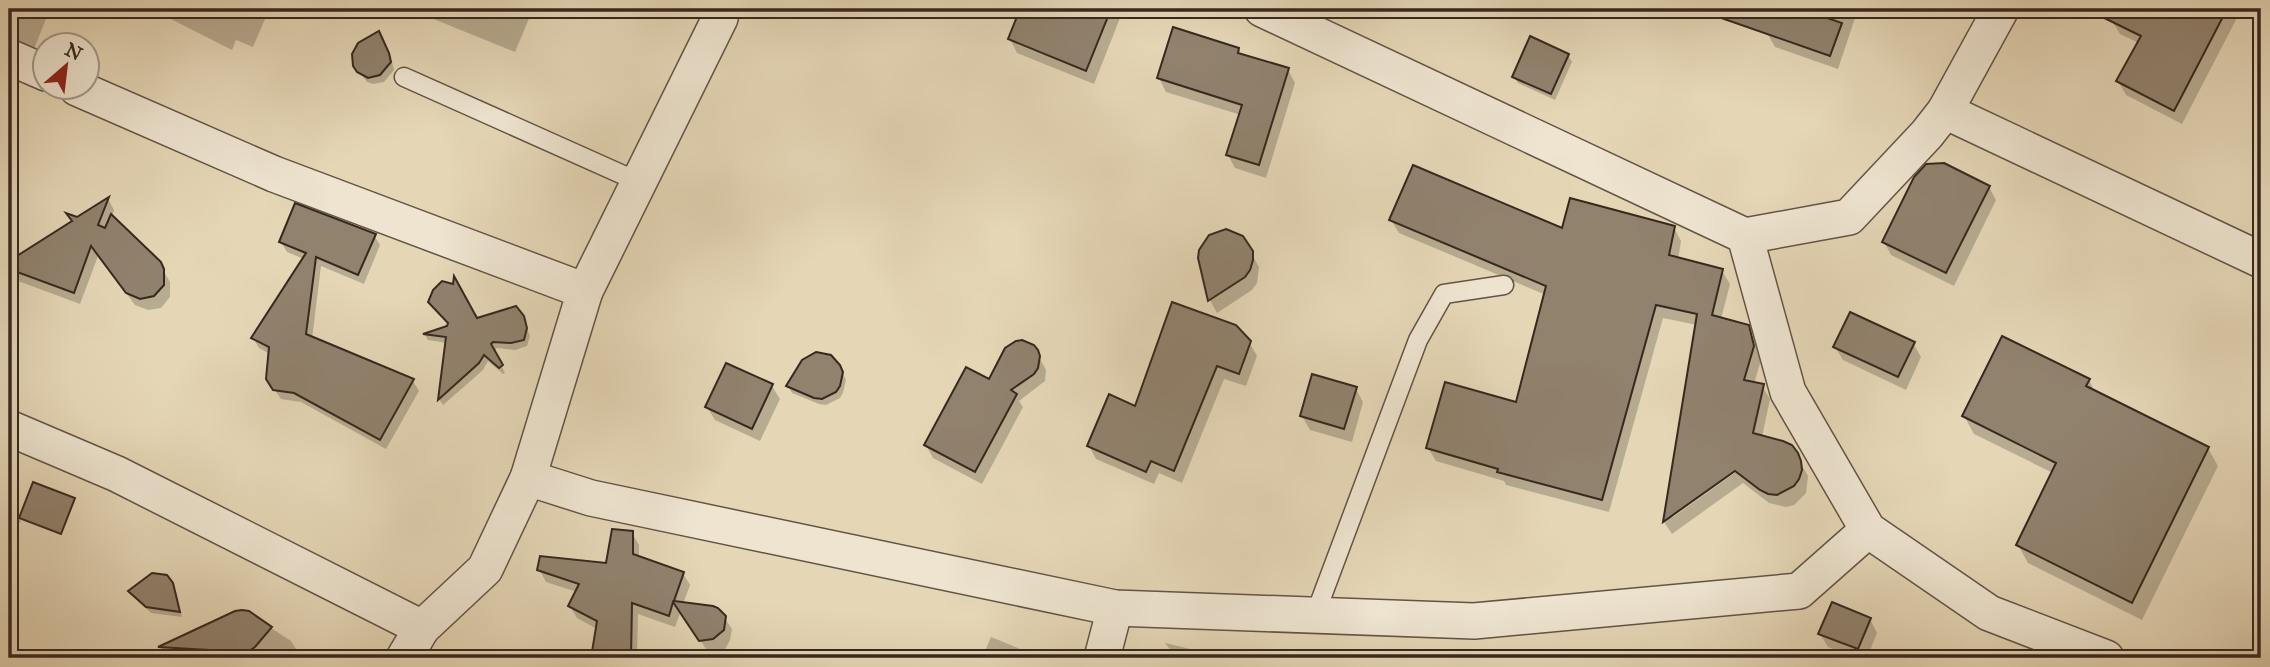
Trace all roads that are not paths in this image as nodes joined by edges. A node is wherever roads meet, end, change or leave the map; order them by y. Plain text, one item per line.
1 (1262, 9) edge
2 (2001, 9) edge
3 (713, 12) edge
4 (9, 57) edge
5 (32, 68) edge
6 (404, 77) dead end
7 (102, 99) edge
8 (1945, 111) junction
9 (639, 182) junction
10 (1745, 236) junction
11 (2261, 260) edge
12 (1504, 285) dead end
13 (585, 291) junction
14 (9, 428) edge
15 (528, 478) junction
16 (1868, 530) junction
17 (1115, 608) junction
18 (1315, 615) junction
19 (422, 628) junction
20 (404, 658) edge
21 (1102, 658) edge
22 (2106, 658) edge

1 - 10 street
2 - 8 street
3 - 9 street
4 - 5 street
6 - 9 lane
7 - 13 street
8 - 10 street
8 - 11 street
9 - 13 street
10 - 16 street
12 - 18 lane
13 - 15 street
14 - 19 street
15 - 17 street
15 - 19 street
16 - 18 street
16 - 22 street
17 - 18 street
17 - 21 street
19 - 20 street

